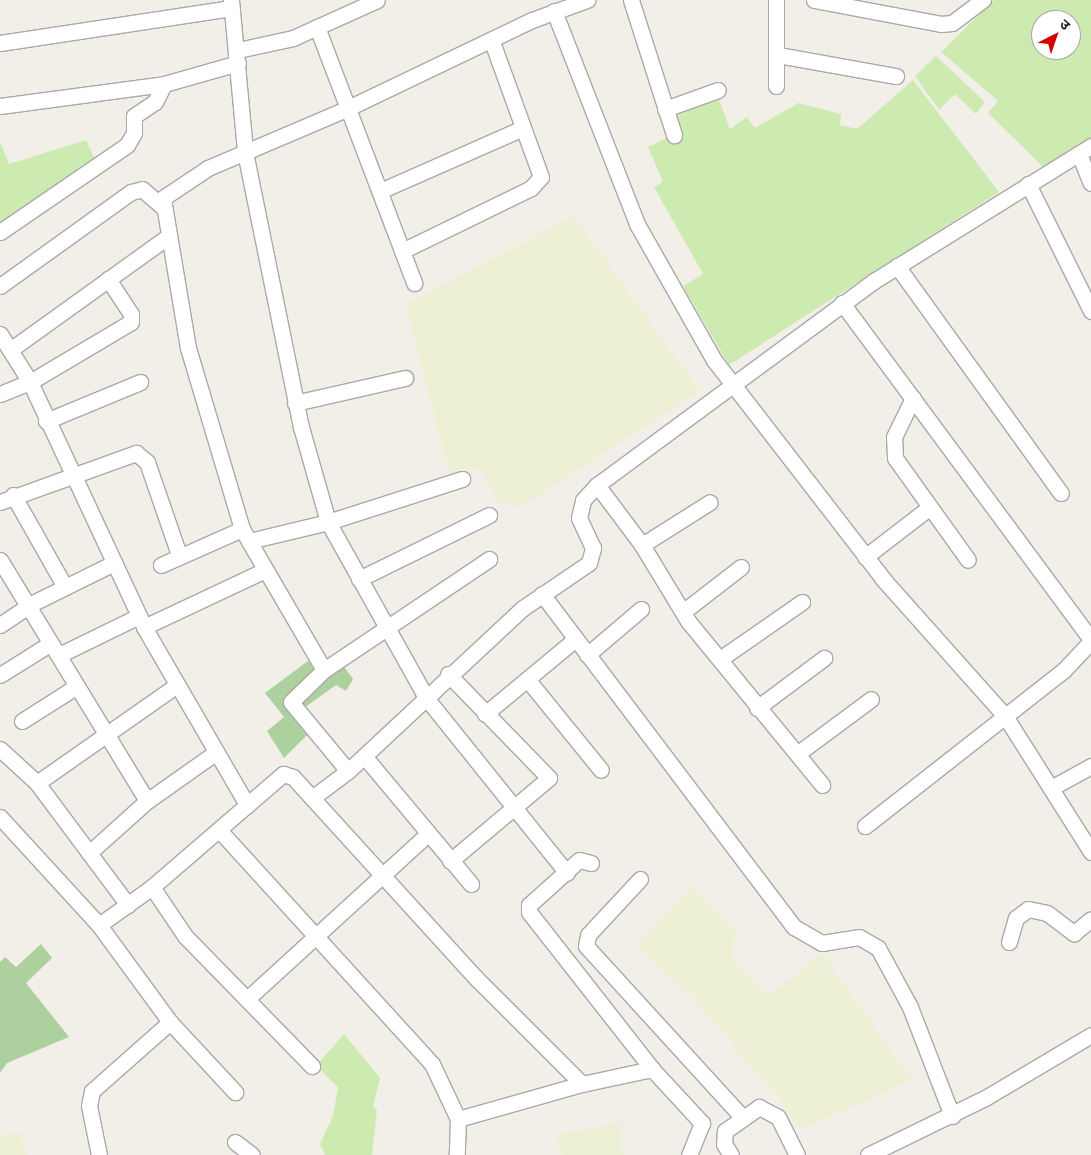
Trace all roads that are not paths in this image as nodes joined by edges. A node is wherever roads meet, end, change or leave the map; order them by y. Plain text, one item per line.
1 (376, 0) edge
2 (588, 0) edge
3 (631, 0) edge
4 (776, 0) edge
5 (814, 0) edge
6 (983, 0) edge
7 (231, 4) edge
8 (554, 11) junction
9 (317, 27) junction
10 (492, 42) junction
11 (0, 43) edge
12 (778, 55) junction
13 (238, 56) junction
14 (896, 76) dead end
15 (164, 84) junction
16 (776, 86) dead end
17 (718, 90) dead end
18 (0, 106) edge
19 (346, 110) junction
20 (665, 110) junction
21 (523, 128) junction
22 (674, 135) dead end
23 (1085, 150) edge
24 (245, 152) junction
25 (1091, 182) edge
26 (1028, 184) junction
27 (380, 191) junction
28 (163, 207) junction
29 (0, 232) edge
30 (167, 237) junction
31 (402, 251) junction
32 (897, 266) junction
33 (108, 279) junction
34 (414, 283) dead end
35 (0, 286) edge
36 (842, 304) junction
37 (1091, 311) edge
38 (0, 334) edge
39 (10, 350) junction
40 (405, 378) dead end
41 (30, 382) junction
42 (140, 382) dead end
43 (733, 388) junction
44 (0, 394) edge
45 (914, 398) junction
46 (295, 403) junction
47 (46, 421) junction
48 (74, 476) junction
49 (462, 479) dead end
50 (597, 485) junction
51 (1061, 493) dead end
52 (7, 499) edge
53 (710, 502) dead end
54 (930, 507) junction
55 (489, 515) dead end
56 (328, 522) junction
57 (246, 535) junction
58 (642, 545) junction
59 (179, 555) junction
60 (865, 557) junction
61 (489, 559) dead end
62 (0, 560) edge
63 (968, 560) dead end
64 (114, 563) junction
65 (161, 565) dead end
66 (741, 567) dead end
67 (264, 570) junction
68 (359, 579) junction
69 (65, 587) junction
70 (542, 594) junction
71 (802, 602) dead end
72 (31, 604) junction
73 (641, 609) dead end
74 (684, 611) junction
75 (142, 621) junction
76 (0, 625) edge
77 (387, 631) junction
78 (574, 640) junction
79 (1090, 645) edge
80 (55, 649) junction
81 (586, 655) junction
82 (824, 658) dead end
83 (720, 659) junction
84 (324, 670) junction
85 (448, 674) junction
86 (0, 675) edge
87 (527, 679) junction
88 (177, 685) junction
89 (76, 686) junction
90 (428, 699) junction
91 (871, 699) dead end
92 (757, 708) junction
93 (485, 714) junction
94 (1005, 716) junction
95 (22, 721) dead end
96 (105, 735) junction
97 (0, 749) edge
98 (215, 753) junction
99 (796, 754) junction
100 (364, 756) junction
101 (1091, 766) edge
102 (601, 770) dead end
103 (348, 771) junction
104 (37, 783) junction
105 (822, 785) dead end
106 (1051, 788) junction
107 (312, 798) junction
108 (148, 801) junction
109 (246, 805) junction
110 (513, 806) junction
111 (0, 818) edge
112 (865, 826) dead end
113 (220, 831) junction
114 (428, 834) junction
115 (1091, 852) edge
116 (89, 853) junction
117 (450, 861) junction
118 (591, 863) dead end
119 (567, 873) junction
120 (383, 877) junction
121 (640, 879) dead end
122 (470, 884) dead end
123 (152, 887) junction
124 (128, 905) junction
125 (1091, 919) edge
126 (99, 925) junction
127 (314, 936) junction
128 (1009, 942) dead end
129 (247, 999) junction
130 (170, 1022) junction
131 (1091, 1035) edge
132 (312, 1066) dead end
133 (652, 1069) junction
134 (582, 1084) junction
135 (235, 1092) dead end
136 (740, 1116) junction
137 (952, 1116) junction
138 (458, 1119) junction
139 (702, 1127) junction
140 (723, 1138) junction
141 (235, 1142) dead end
142 (99, 1155) edge
143 (252, 1155) edge
144 (457, 1155) edge
145 (690, 1155) edge
146 (731, 1155) edge
147 (798, 1155) edge
148 (868, 1155) edge

1 - 9 street
2 - 8 street
3 - 20 street
4 - 12 street
5 - 6 street
7 - 11 street
7 - 13 street
8 - 10 street
8 - 43 street
9 - 13 street
9 - 19 street
10 - 19 street
10 - 21 street
12 - 14 street
12 - 16 street
13 - 15 street
13 - 24 street
15 - 18 street
15 - 29 street
17 - 20 street
19 - 24 street
19 - 27 street
20 - 22 street
21 - 27 street
21 - 31 street
23 - 25 street
23 - 26 street
24 - 28 street
24 - 46 street
26 - 32 street
26 - 37 street
27 - 31 street
28 - 30 street
28 - 35 street
30 - 33 street
30 - 57 street
31 - 34 street
32 - 36 street
32 - 51 street
33 - 39 street
33 - 41 street
36 - 43 street
36 - 45 street
38 - 39 street
39 - 41 street
40 - 46 street
41 - 44 street
41 - 47 street
42 - 47 street
43 - 50 street
43 - 60 street
45 - 54 street
45 - 79 street
46 - 56 street
47 - 48 street
48 - 52 street
48 - 59 street
48 - 64 street
49 - 56 street
50 - 58 street
50 - 70 street
52 - 69 street
53 - 58 street
54 - 60 street
54 - 63 street
55 - 68 street
56 - 57 street
56 - 68 street
57 - 59 street
57 - 67 street
58 - 74 street
59 - 65 street
60 - 94 street
61 - 77 street
62 - 72 street
64 - 69 street
64 - 75 street
66 - 74 street
67 - 75 street
67 - 84 street
68 - 77 street
69 - 72 street
70 - 78 street
70 - 85 street
71 - 83 street
72 - 76 street
72 - 80 street
73 - 81 street
74 - 83 street
75 - 80 street
75 - 88 street
77 - 84 street
77 - 90 street
78 - 81 street
78 - 87 street
79 - 94 street
80 - 86 street
80 - 89 street
81 - 137 street
82 - 92 street
83 - 92 street
84 - 103 street
85 - 90 street
85 - 93 street
87 - 93 street
87 - 102 street
88 - 96 street
88 - 98 street
89 - 95 street
89 - 96 street
90 - 100 street
90 - 110 street
91 - 99 street
92 - 99 street
93 - 110 street
94 - 106 street
94 - 112 street
96 - 104 street
96 - 108 street
97 - 104 street
98 - 108 street
98 - 109 street
99 - 105 street
100 - 103 street
100 - 114 street
101 - 106 street
103 - 107 street
104 - 116 street
106 - 115 street
107 - 109 street
107 - 120 street
108 - 116 street
109 - 113 street
110 - 117 street
110 - 119 street
111 - 126 street
113 - 123 street
113 - 127 street
114 - 117 street
114 - 120 street
116 - 124 street
117 - 122 street
118 - 119 street
119 - 133 street
120 - 127 street
120 - 134 street
121 - 136 street
123 - 124 street
123 - 129 street
124 - 126 street
125 - 128 street
126 - 130 street
127 - 129 street
127 - 138 street
129 - 132 street
130 - 135 street
130 - 142 street
131 - 137 street
133 - 134 street
133 - 139 street
134 - 138 street
136 - 140 street
136 - 147 street
137 - 148 street
138 - 144 street
139 - 140 street
139 - 145 street
140 - 146 street
141 - 143 street

